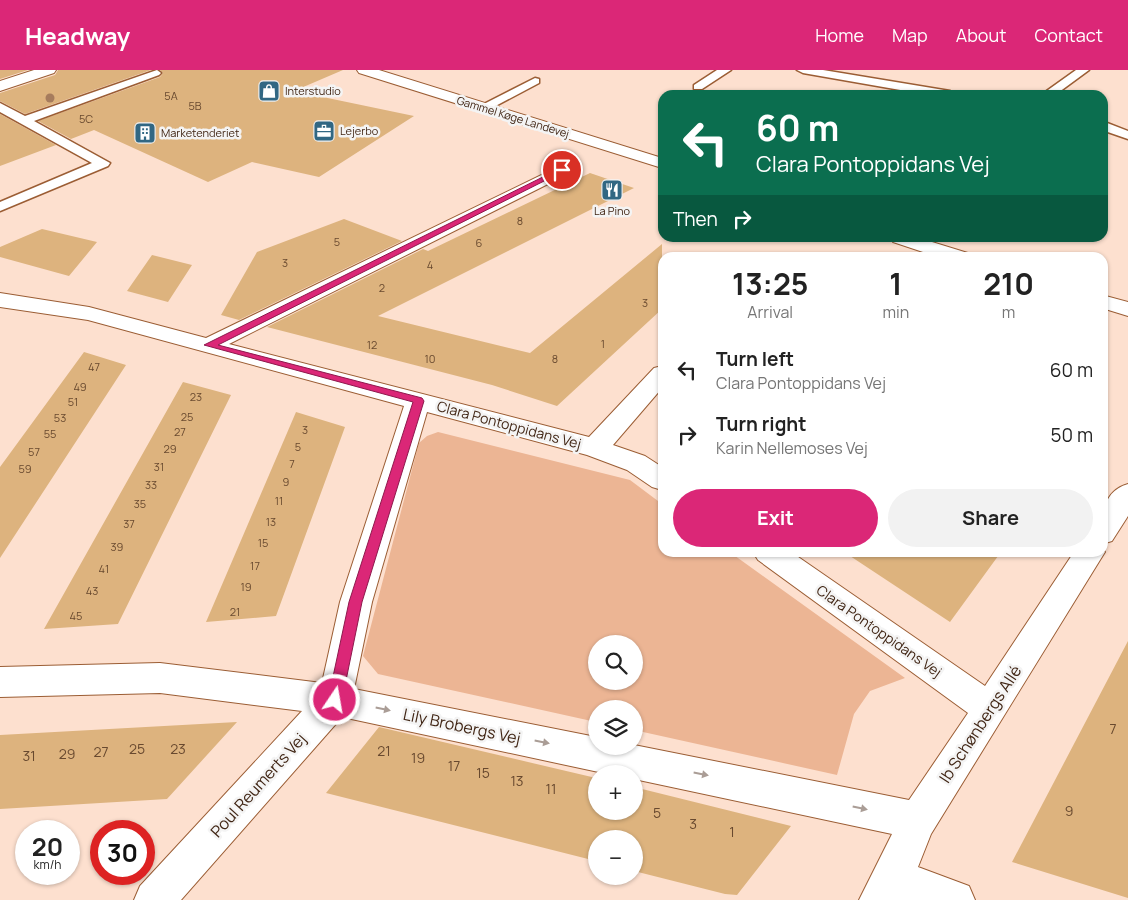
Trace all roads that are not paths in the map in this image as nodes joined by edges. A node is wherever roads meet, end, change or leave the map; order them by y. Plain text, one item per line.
1 (49, 70) edge
2 (364, 70) edge
3 (725, 70) edge
4 (803, 70) edge
5 (1083, 70) edge
6 (155, 73) dead end
7 (535, 81) dead end
8 (0, 86) edge
9 (698, 87) dead end
10 (921, 90) edge
11 (1054, 90) edge
12 (1, 108) edge
13 (484, 108) junction
14 (24, 120) junction
15 (1108, 127) edge
16 (1128, 135) edge
17 (658, 162) edge
18 (562, 170) dead end
19 (0, 207) edge
20 (913, 242) edge
21 (945, 252) edge
22 (0, 300) edge
23 (1108, 303) edge
24 (1128, 309) edge
25 (209, 345) junction
26 (658, 377) edge
27 (418, 401) junction
28 (595, 448) junction
29 (658, 477) edge
30 (1128, 494) edge
31 (1108, 524) edge
32 (775, 557) edge
33 (1087, 557) edge
34 (0, 682) edge
35 (335, 700) junction
36 (990, 709) junction
37 (918, 820) junction
38 (886, 889) edge
39 (154, 900) edge
40 (954, 900) edge

1 - 8 street
2 - 13 street, Gammel Køge Landevej
3 - 9 lane
4 - 10 lane
5 - 11 lane
6 - 14 lane
7 - 13 lane
12 - 14 lane
13 - 17 street, Gammel Køge Landevej
14 - 19 lane
15 - 16 lane
18 - 25 street
20 - 21 street
22 - 25 street, Clara Pontoppidans Vej
23 - 24 street
25 - 27 street, Clara Pontoppidans Vej
26 - 28 street
27 - 28 street, Clara Pontoppidans Vej
27 - 35 street
28 - 29 street, Clara Pontoppidans Vej
30 - 31 street
32 - 36 street, Clara Pontoppidans Vej
33 - 36 street, Ib Schønbergs Allé
34 - 35 street, Lily Brobergs Vej
35 -> 37 street, Lily Brobergs Vej
35 - 39 street, Poul Reumerts Vej
36 - 37 street, Ib Schønbergs Allé
37 - 38 street, Ib Schønbergs Allé
38 - 40 street

